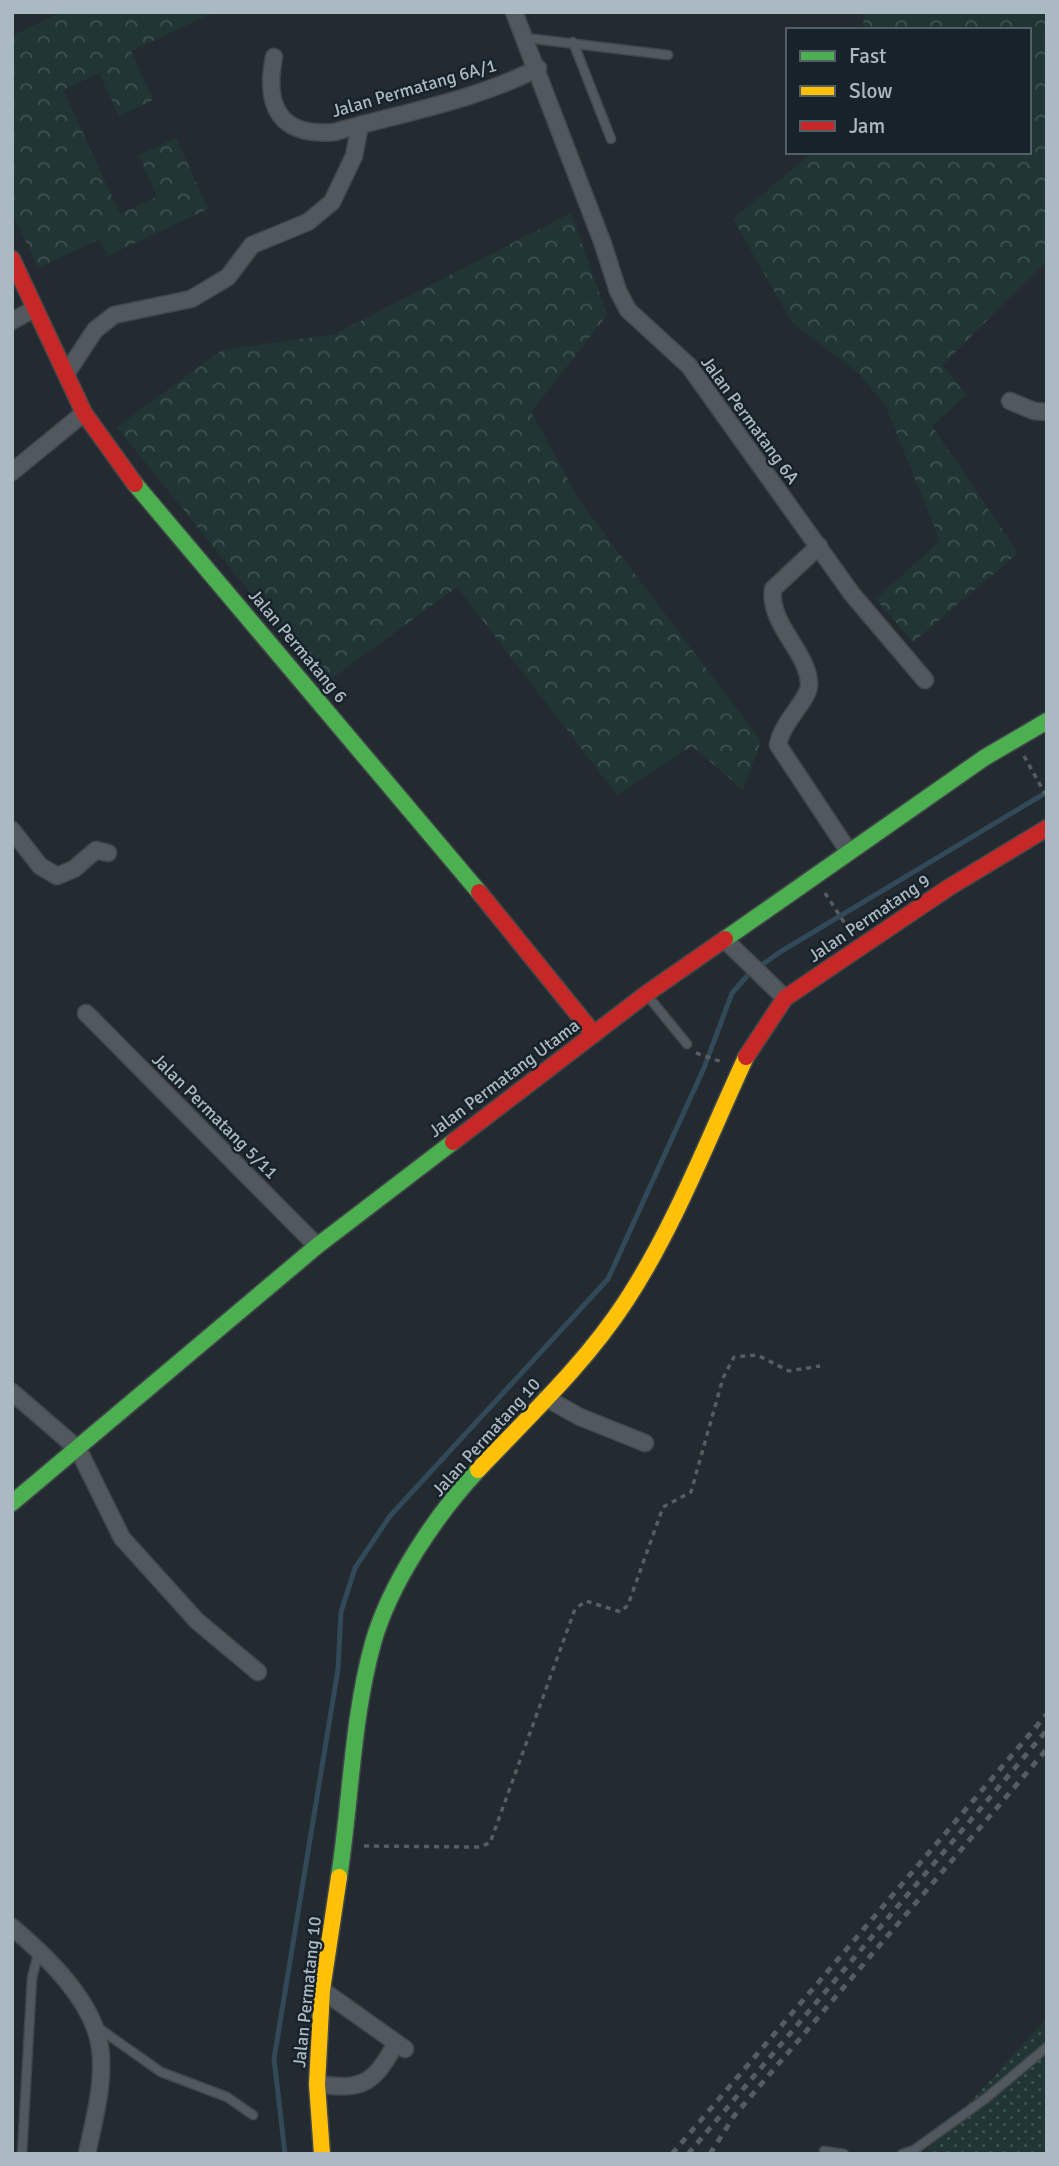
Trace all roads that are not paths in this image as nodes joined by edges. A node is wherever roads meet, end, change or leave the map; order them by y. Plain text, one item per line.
1 (514, 12) edge
2 (526, 38) junction
3 (573, 42) junction
4 (668, 55) dead end
5 (274, 57) dead end
6 (538, 68) junction
7 (360, 125) junction
8 (611, 139) dead end
9 (12, 259) edge
10 (34, 309) junction
11 (12, 321) edge
12 (66, 374) junction
13 (1010, 401) dead end
14 (1047, 412) edge
15 (84, 414) junction
16 (12, 472) edge
17 (819, 546) junction
18 (925, 680) dead end
19 (1047, 721) edge
20 (1047, 828) edge
21 (12, 830) edge
22 (849, 852) junction
23 (108, 853) dead end
24 (726, 941) junction
25 (646, 994) junction
26 (781, 994) junction
27 (86, 1013) dead end
28 (594, 1034) junction
29 (687, 1044) dead end
30 (317, 1246) junction
31 (12, 1392) edge
32 (546, 1398) junction
33 (645, 1443) dead end
34 (78, 1450) junction
35 (12, 1503) edge
36 (258, 1672) dead end
37 (12, 1927) edge
38 (39, 1950) junction
39 (322, 1990) junction
40 (94, 2026) junction
41 (1047, 2047) edge
42 (317, 2084) junction
43 (254, 2115) dead end
44 (824, 2151) dead end
45 (22, 2154) edge
46 (87, 2154) edge
47 (322, 2154) edge
48 (844, 2154) edge
49 (902, 2154) edge

1 - 2 street, Jalan Permatang 6A
2 - 3 lane
2 - 6 street, Jalan Permatang 6A
3 - 4 lane
3 - 8 lane
5 - 7 street, Jalan Permatang 6A/1
6 - 7 street, Jalan Permatang 6A/1
6 - 17 street, Jalan Permatang 6A
7 - 12 street
9 - 10 street, Jalan Permatang 6
10 - 11 street
10 - 12 street, Jalan Permatang 6
12 - 15 street, Jalan Permatang 6
13 - 14 street
15 - 16 street
15 - 28 street, Jalan Permatang 6
17 - 18 street, Jalan Permatang 6A
17 - 22 street
19 - 22 street, Jalan Permatang Utama
20 - 26 street, Jalan Permatang 9
21 - 23 street
22 - 24 street, Jalan Permatang Utama
24 - 25 street, Jalan Permatang Utama
24 - 26 street
25 - 28 street, Jalan Permatang Utama
25 - 29 lane
26 - 32 street, Jalan Permatang 10
27 - 30 street, Jalan Permatang 5/11
28 - 30 street, Jalan Permatang Utama
30 - 34 street, Jalan Permatang Utama
31 - 34 street
32 - 33 street
32 - 39 street, Jalan Permatang 10
34 - 35 street, Jalan Permatang Utama
34 - 36 street
37 - 38 street
38 - 40 street
38 - 45 lane
39 - 42 street, Jalan Permatang 10
39 - 42 street
40 - 43 lane
40 - 46 street
41 - 49 lane
42 - 47 street, Jalan Permatang 10
44 - 48 lane

